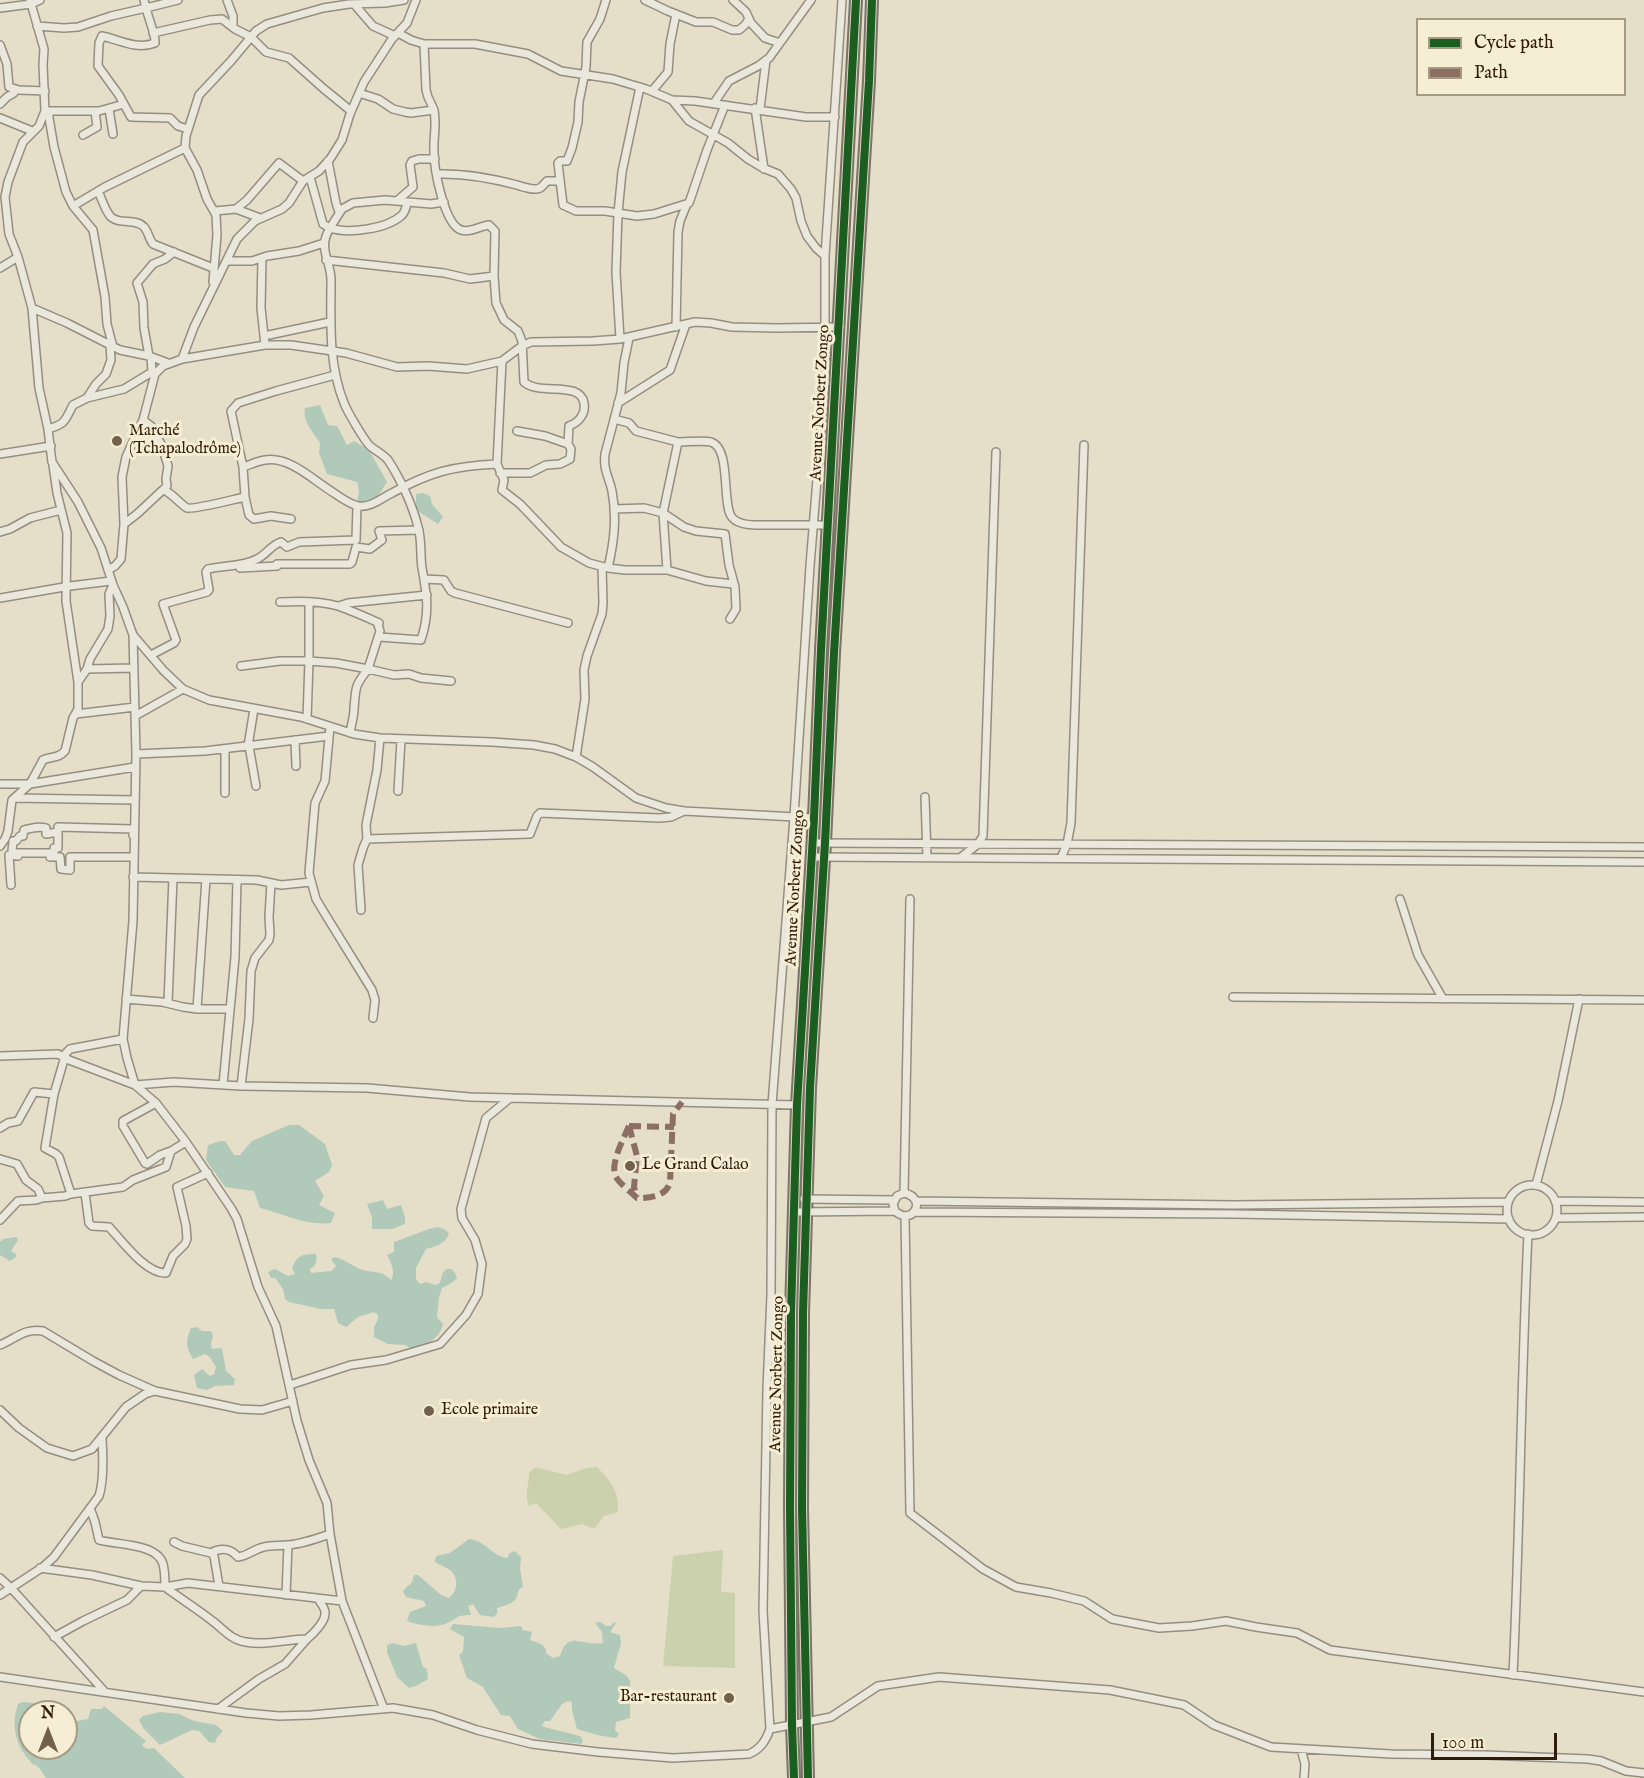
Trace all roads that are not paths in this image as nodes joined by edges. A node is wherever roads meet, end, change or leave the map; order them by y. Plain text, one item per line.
1 (40, 0) edge
2 (144, 0) edge
3 (178, 0) edge
4 (227, 0) edge
5 (404, 0) edge
6 (416, 0) edge
7 (606, 0) edge
8 (645, 0) edge
9 (733, 0) edge
10 (811, 0) edge
11 (842, 0) edge
12 (856, 0) edge
13 (872, 0) edge
14 (30, 2) edge
15 (343, 2) edge
16 (354, 4) junction
17 (0, 8) edge
18 (146, 8) junction
19 (676, 14) junction
20 (749, 19) junction
21 (37, 26) junction
22 (233, 27) junction
23 (153, 33) junction
24 (396, 35) junction
25 (251, 37) junction
26 (780, 43) junction
27 (424, 44) junction
28 (0, 45) edge
29 (766, 60) junction
30 (585, 74) junction
31 (640, 87) junction
32 (15, 89) junction
33 (45, 91) junction
34 (652, 91) junction
35 (359, 93) junction
36 (672, 100) junction
37 (0, 104) edge
38 (124, 104) junction
39 (714, 104) junction
40 (725, 105) junction
41 (109, 109) junction
42 (757, 109) junction
43 (434, 110) junction
44 (47, 111) junction
45 (94, 111) junction
46 (351, 111) junction
47 (835, 117) junction
48 (0, 118) edge
49 (188, 129) junction
50 (32, 131) junction
51 (83, 135) dead end
52 (113, 135) dead end
53 (713, 136) junction
54 (185, 148) junction
55 (435, 159) junction
56 (328, 161) junction
57 (764, 169) junction
58 (437, 174) junction
59 (307, 179) junction
60 (559, 181) junction
61 (98, 191) junction
62 (398, 200) junction
63 (444, 202) junction
64 (407, 203) junction
65 (687, 204) junction
66 (73, 206) junction
67 (236, 209) junction
68 (215, 211) junction
69 (339, 212) junction
70 (618, 213) junction
71 (260, 218) junction
72 (330, 228) junction
73 (0, 234) edge
74 (9, 234) junction
75 (324, 243) junction
76 (174, 252) junction
77 (825, 256) junction
78 (18, 257) junction
79 (262, 258) junction
80 (326, 260) junction
81 (227, 261) junction
82 (0, 268) edge
83 (213, 268) junction
84 (494, 276) junction
85 (212, 286) junction
86 (32, 308) junction
87 (330, 322) junction
88 (686, 324) junction
89 (676, 327) junction
90 (824, 327) junction
91 (840, 327) junction
92 (264, 336) junction
93 (629, 338) junction
94 (620, 339) junction
95 (265, 345) junction
96 (112, 346) junction
97 (522, 346) junction
98 (332, 351) junction
99 (150, 357) junction
100 (182, 358) junction
101 (502, 361) junction
102 (168, 363) junction
103 (155, 370) junction
104 (335, 375) junction
105 (87, 398) junction
106 (618, 403) junction
107 (614, 418) junction
108 (142, 420) junction
109 (48, 429) junction
110 (517, 431) dead end
111 (678, 442) junction
112 (568, 444) junction
113 (1084, 445) dead end
114 (51, 446) junction
115 (996, 452) dead end
116 (2, 453) edge
117 (52, 462) junction
118 (496, 464) junction
119 (243, 467) junction
120 (500, 473) junction
121 (402, 488) junction
122 (164, 490) junction
123 (245, 497) junction
124 (357, 506) junction
125 (614, 509) junction
126 (61, 510) junction
127 (663, 513) junction
128 (291, 519) dead end
129 (124, 524) junction
130 (813, 525) junction
131 (828, 525) junction
132 (419, 530) junction
133 (0, 532) edge
134 (226, 566) junction
135 (605, 567) junction
136 (108, 570) junction
137 (667, 570) junction
138 (424, 579) junction
139 (112, 583) junction
140 (733, 584) junction
141 (65, 587) junction
142 (427, 595) junction
143 (0, 598) edge
144 (280, 602) dead end
145 (309, 603) junction
146 (339, 606) junction
147 (730, 619) dead end
148 (568, 623) dead end
149 (133, 635) junction
150 (379, 637) junction
151 (151, 655) junction
152 (309, 661) junction
153 (241, 666) dead end
154 (133, 668) junction
155 (87, 669) junction
156 (368, 669) junction
157 (451, 681) dead end
158 (78, 682) junction
159 (183, 689) junction
160 (135, 706) junction
161 (254, 709) junction
162 (76, 714) junction
163 (135, 716) junction
164 (308, 719) junction
165 (330, 728) junction
166 (350, 733) junction
167 (329, 736) junction
168 (380, 738) junction
169 (295, 740) junction
170 (401, 740) junction
171 (248, 746) junction
172 (225, 749) junction
173 (136, 754) junction
174 (576, 757) junction
175 (296, 766) dead end
176 (135, 767) junction
177 (0, 784) edge
178 (30, 784) junction
179 (256, 786) dead end
180 (398, 791) dead end
181 (225, 793) dead end
182 (925, 797) dead end
183 (15, 798) junction
184 (134, 800) junction
185 (684, 811) junction
186 (794, 817) junction
187 (814, 818) junction
188 (58, 832) junction
189 (367, 839) junction
190 (133, 843) junction
191 (813, 843) junction
192 (825, 843) junction
193 (926, 843) junction
194 (978, 844) junction
195 (1067, 844) junction
196 (0, 846) edge
197 (1644, 847) edge
198 (133, 857) junction
199 (812, 857) junction
200 (824, 857) junction
201 (927, 857) junction
202 (960, 858) junction
203 (1061, 858) junction
204 (1644, 862) edge
205 (133, 877) junction
206 (173, 878) junction
207 (206, 879) junction
208 (237, 879) junction
209 (311, 882) junction
210 (271, 883) junction
211 (11, 885) dead end
212 (910, 899) dead end
213 (1400, 899) dead end
214 (361, 910) dead end
215 (1233, 997) dead end
216 (126, 999) junction
217 (1443, 999) junction
218 (1580, 999) junction
219 (1644, 1000) edge
220 (168, 1003) junction
221 (197, 1009) junction
222 (230, 1009) junction
223 (373, 1018) dead end
224 (123, 1039) junction
225 (0, 1056) edge
226 (65, 1057) junction
227 (135, 1085) junction
228 (223, 1085) junction
229 (241, 1086) junction
230 (54, 1095) junction
231 (510, 1098) junction
232 (156, 1103) junction
233 (772, 1105) junction
234 (797, 1105) junction
235 (0, 1128) edge
236 (186, 1142) junction
237 (171, 1151) junction
238 (0, 1159) edge
239 (208, 1173) junction
240 (1536, 1185) junction
241 (86, 1193) junction
242 (904, 1193) junction
243 (71, 1194) junction
244 (42, 1198) junction
245 (794, 1199) junction
246 (807, 1199) junction
247 (894, 1200) junction
248 (916, 1201) junction
249 (1555, 1201) junction
250 (1508, 1202) junction
251 (1644, 1203) edge
252 (1234, 1204) junction
253 (895, 1211) junction
254 (794, 1212) junction
255 (806, 1212) junction
256 (914, 1212) junction
257 (1234, 1214) junction
258 (906, 1217) junction
259 (1644, 1217) edge
260 (1556, 1218) junction
261 (1509, 1219) junction
262 (0, 1220) edge
263 (1528, 1234) junction
264 (0, 1345) edge
265 (290, 1385) junction
266 (155, 1391) junction
267 (293, 1401) junction
268 (0, 1410) edge
269 (102, 1438) junction
270 (90, 1508) junction
271 (330, 1534) junction
272 (174, 1542) dead end
273 (288, 1545) junction
274 (211, 1553) junction
275 (40, 1568) junction
276 (0, 1578) edge
277 (141, 1586) junction
278 (219, 1586) junction
279 (165, 1587) junction
280 (11, 1588) junction
281 (0, 1595) edge
282 (286, 1595) junction
283 (319, 1599) junction
284 (342, 1601) junction
285 (54, 1637) junction
286 (307, 1639) junction
287 (1513, 1675) junction
288 (0, 1677) edge
289 (105, 1692) junction
290 (1644, 1692) edge
291 (218, 1709) junction
292 (384, 1709) junction
293 (806, 1722) junction
294 (792, 1725) junction
295 (770, 1729) junction
296 (1300, 1749) junction
297 (1644, 1773) edge
298 (794, 1778) edge
299 (808, 1778) edge
300 (1304, 1778) edge

1 - 14 street
2 - 18 street
3 - 18 street
4 - 22 street
5 - 16 street
6 - 24 street
7 - 30 street
8 - 19 street
9 - 20 street
10 - 26 street
11 - 47 street
12 - 91 main road, Avenue Norbert Zongo
13 - 192 main road, Avenue Norbert Zongo
14 - 17 street
14 - 21 street
15 - 16 street
15 - 25 street
16 - 24 street
18 - 21 street
18 - 23 street
19 - 20 street
19 - 34 street
20 - 26 street
21 - 33 street
22 - 23 street
22 - 25 street
23 - 38 street
24 - 27 street
24 - 35 street
25 - 46 street
25 - 49 street
26 - 29 street
27 - 30 street
27 - 43 street
28 - 32 street
29 - 39 street
29 - 42 street
30 - 31 street
30 - 60 street
31 - 34 street
31 - 70 street
32 - 33 street
32 - 37 street
33 - 44 street
34 - 36 street
35 - 43 street
35 - 46 street
36 - 39 street
36 - 53 street
38 - 41 street
38 - 49 street
39 - 40 street
40 - 42 street
40 - 53 street
41 - 45 street
41 - 52 street
42 - 47 street
42 - 57 street
43 - 55 street
44 - 45 street
44 - 50 street
44 - 66 street
45 - 51 street
46 - 56 street
47 - 77 street
48 - 50 street
49 - 54 street
50 - 74 street
53 - 57 street
53 - 65 street
54 - 61 street
54 - 68 street
55 - 58 street
55 - 62 street
56 - 59 street
56 - 69 street
57 - 77 street
58 - 60 street
58 - 63 street
59 - 67 street
59 - 71 street
59 - 72 street
60 - 70 street
61 - 66 street
61 - 76 street
62 - 64 street
62 - 69 street
63 - 64 street
63 - 84 street
64 - 72 street
65 - 70 street
65 - 89 street
66 - 96 street
67 - 68 street
67 - 71 street
68 - 83 street
69 - 72 street
70 - 94 street
71 - 81 street
72 - 75 street
73 - 74 street
74 - 78 street
75 - 79 street
75 - 80 street
76 - 83 street
76 - 99 street
77 - 90 street
78 - 82 street
78 - 86 street
79 - 81 street
79 - 92 street
80 - 84 street
80 - 87 street
81 - 85 street
83 - 85 street
84 - 97 street
85 - 100 street
86 - 96 street
86 - 109 street
87 - 92 street
87 - 98 street
88 - 89 street
88 - 90 street
88 - 106 street
89 - 93 street
90 - 91 street
90 - 130 street
91 - 131 main road, Avenue Norbert Zongo
92 - 95 street
93 - 94 street
93 - 106 street
94 - 97 street
95 - 98 street
95 - 100 street
96 - 99 street
96 - 105 street
97 - 101 street
97 - 112 street
98 - 101 street
98 - 104 street
99 - 102 street
99 - 103 street
100 - 102 street
101 - 118 street
102 - 103 street
103 - 105 street
103 - 108 street
104 - 119 street
104 - 121 street
105 - 109 street
106 - 107 street
107 - 111 street
107 - 125 street
108 - 122 street
108 - 129 street
109 - 114 street
110 - 112 street
111 - 127 street
111 - 130 street
112 - 120 street
113 - 195 street
114 - 116 street
114 - 117 street
115 - 194 street
117 - 126 street
117 - 136 street
118 - 120 street
118 - 121 street
119 - 123 street
119 - 124 street
120 - 135 street
121 - 124 street
121 - 132 street
122 - 123 street
122 - 129 street
123 - 128 street
124 - 134 street
125 - 127 street
125 - 135 street
126 - 133 street
126 - 141 street
127 - 137 street
127 - 140 street
129 - 136 street
130 - 131 street
130 - 186 street
131 - 187 main road, Avenue Norbert Zongo
132 - 134 street
132 - 138 street
134 - 151 street
135 - 137 street
135 - 174 street
136 - 139 street
137 - 140 street
138 - 142 street
138 - 148 street
139 - 141 street
139 - 149 street
139 - 155 street
140 - 147 street
141 - 143 street
141 - 158 street
142 - 146 street
142 - 150 street
144 - 145 street
145 - 146 street
145 - 152 street
146 - 150 street
149 - 151 street
149 - 154 street
150 - 156 street
151 - 159 street
152 - 153 street
152 - 156 street
152 - 164 street
154 - 155 street
154 - 160 street
155 - 158 street
156 - 157 street
156 - 166 street
158 - 162 street
159 - 161 street
159 - 163 street
160 - 162 street
160 - 163 street
161 - 164 street
161 - 171 street
162 - 178 street
163 - 173 street
164 - 165 street
165 - 166 street
165 - 167 street
166 - 168 street
167 - 169 street
167 - 209 street
168 - 170 street
168 - 189 street
169 - 171 street
169 - 175 street
170 - 174 street
170 - 180 street
171 - 172 street
171 - 179 street
172 - 173 street
172 - 181 street
173 - 176 street
174 - 185 street
176 - 178 street
176 - 184 street
177 - 178 street
178 - 183 street
182 - 193 street
183 - 184 street
183 - 196 street
184 - 190 street
185 - 186 street
185 - 189 street
186 - 187 street
186 - 233 street
187 - 191 main road, Avenue Norbert Zongo
188 - 188 street
188 - 190 street
189 - 214 street
190 - 198 street
191 - 192 street
191 - 199 main road, Avenue Norbert Zongo
192 - 193 street
192 - 200 main road, Avenue Norbert Zongo
193 - 194 street
193 - 201 street
194 - 195 street
194 - 202 street
195 - 197 street
195 - 203 street
198 - 205 street
198 - 211 street
199 - 200 street
199 - 234 main road, Avenue Norbert Zongo
200 - 201 street
200 - 246 main road, Avenue Norbert Zongo
201 - 202 street
202 - 203 street
203 - 204 street
205 - 206 street
205 - 216 street
206 - 207 street
206 - 220 street
207 - 208 street
207 - 221 street
208 - 210 street
208 - 222 street
209 - 210 street
209 - 223 street
210 - 229 street
212 - 242 street
213 - 217 street
215 - 217 street
216 - 220 street
216 - 224 street
217 - 218 street
218 - 219 street
218 - 240 street
220 - 221 street
221 - 222 street
222 - 228 street
224 - 226 street
224 - 227 street
225 - 226 street
226 - 227 street
226 - 230 street
227 - 228 street
227 - 232 street
228 - 229 street
229 - 231 street
230 - 235 street
230 - 243 street
231 - 233 street
231 - 265 street
232 - 236 street
232 - 237 street
233 - 234 street
233 - 295 street
234 - 245 main road, Avenue Norbert Zongo
236 - 237 street
236 - 239 street
237 - 241 street
238 - 244 street
239 - 241 street
239 - 265 street
240 - 249 street
240 - 250 street
241 - 243 street
242 - 247 street
242 - 248 street
243 - 244 street
244 - 262 street
245 - 246 street
245 - 254 main road, Avenue Norbert Zongo
246 - 247 street
246 - 255 main road, Avenue Norbert Zongo
247 - 253 street
248 - 252 street
248 - 256 street
249 - 251 street
249 - 260 street
250 - 252 street
250 - 261 street
252 - 257 street
253 - 255 street
253 - 258 street
254 - 255 street
254 - 294 main road, Avenue Norbert Zongo
255 - 293 main road, Avenue Norbert Zongo
256 - 257 street
256 - 258 street
257 - 261 street
258 - 287 street
259 - 260 street
260 - 263 street
261 - 263 street
263 - 287 street
264 - 266 street
265 - 267 street
266 - 267 street
266 - 269 street
267 - 271 street
268 - 269 street
269 - 270 street
270 - 275 street
270 - 279 street
271 - 273 street
271 - 284 street
272 - 274 street
273 - 274 street
273 - 282 street
274 - 278 street
275 - 277 street
275 - 280 street
276 - 280 street
277 - 279 street
277 - 285 street
278 - 279 street
278 - 282 street
279 - 286 street
280 - 281 street
280 - 285 street
282 - 283 street
283 - 284 street
283 - 286 street
284 - 292 street
285 - 289 street
286 - 291 street
287 - 290 street
288 - 289 street
289 - 291 street
291 - 292 street
292 - 295 street
293 - 294 street
293 - 296 street
293 - 299 main road, Avenue Norbert Zongo
294 - 295 street
294 - 298 main road, Avenue Norbert Zongo
296 - 297 street
296 - 300 street

